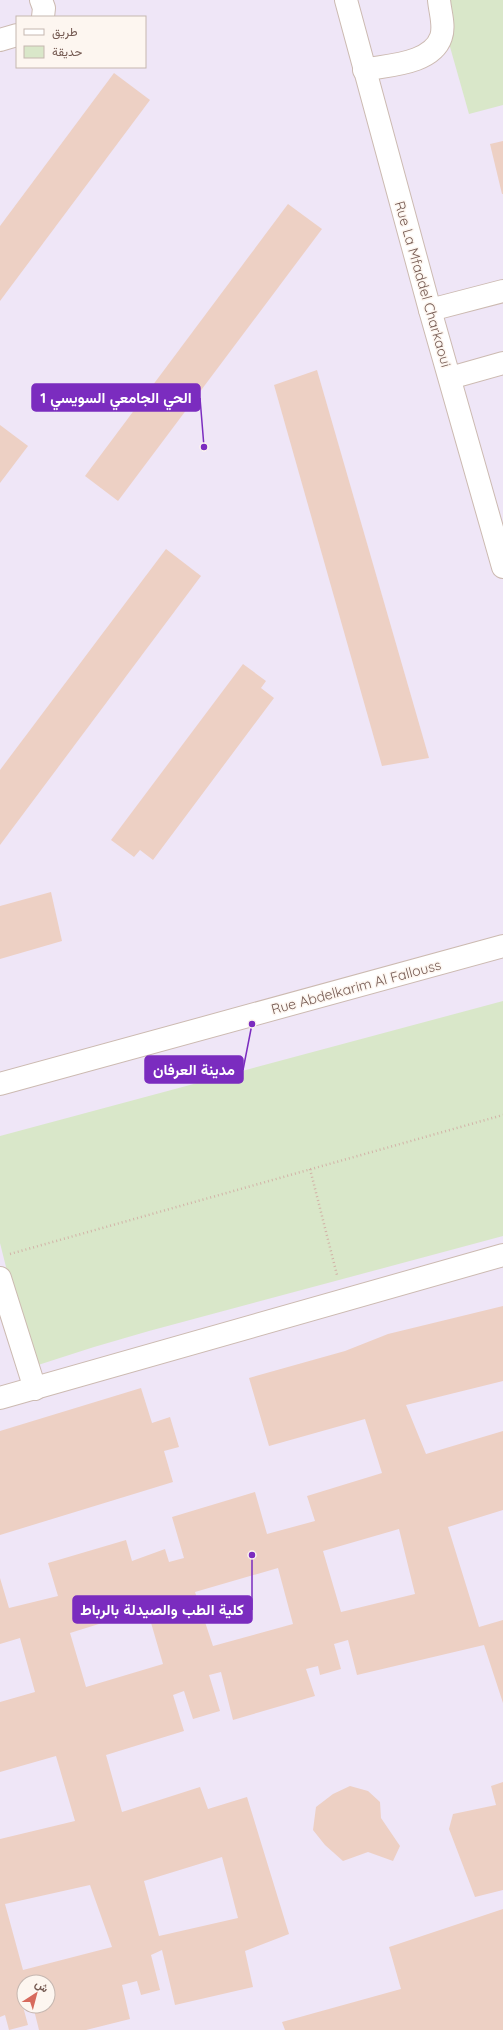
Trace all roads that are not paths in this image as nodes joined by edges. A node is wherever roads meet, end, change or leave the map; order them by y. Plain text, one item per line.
1 (41, 0) edge
2 (346, 0) edge
3 (439, 0) edge
4 (43, 16) edge
5 (16, 35) edge
6 (0, 40) edge
7 (364, 70) junction
8 (503, 291) edge
9 (430, 310) junction
10 (503, 363) edge
11 (450, 378) junction
12 (503, 567) edge
13 (503, 946) edge
14 (0, 1084) edge
15 (503, 1255) edge
16 (0, 1278) edge
17 (35, 1389) junction
18 (0, 1398) edge

1 - 4 street
2 - 7 street, Rue La Mfaddel Charkaoui
3 - 7 street
5 - 6 street
7 - 9 street, Rue La Mfaddel Charkaoui
8 - 9 street
9 - 11 street, Rue La Mfaddel Charkaoui
10 - 11 street
11 - 12 street, Rue La Mfaddel Charkaoui
13 - 14 street, Rue Abdelkarim Al Fallouss
15 - 17 street
16 - 17 street
17 - 18 street

